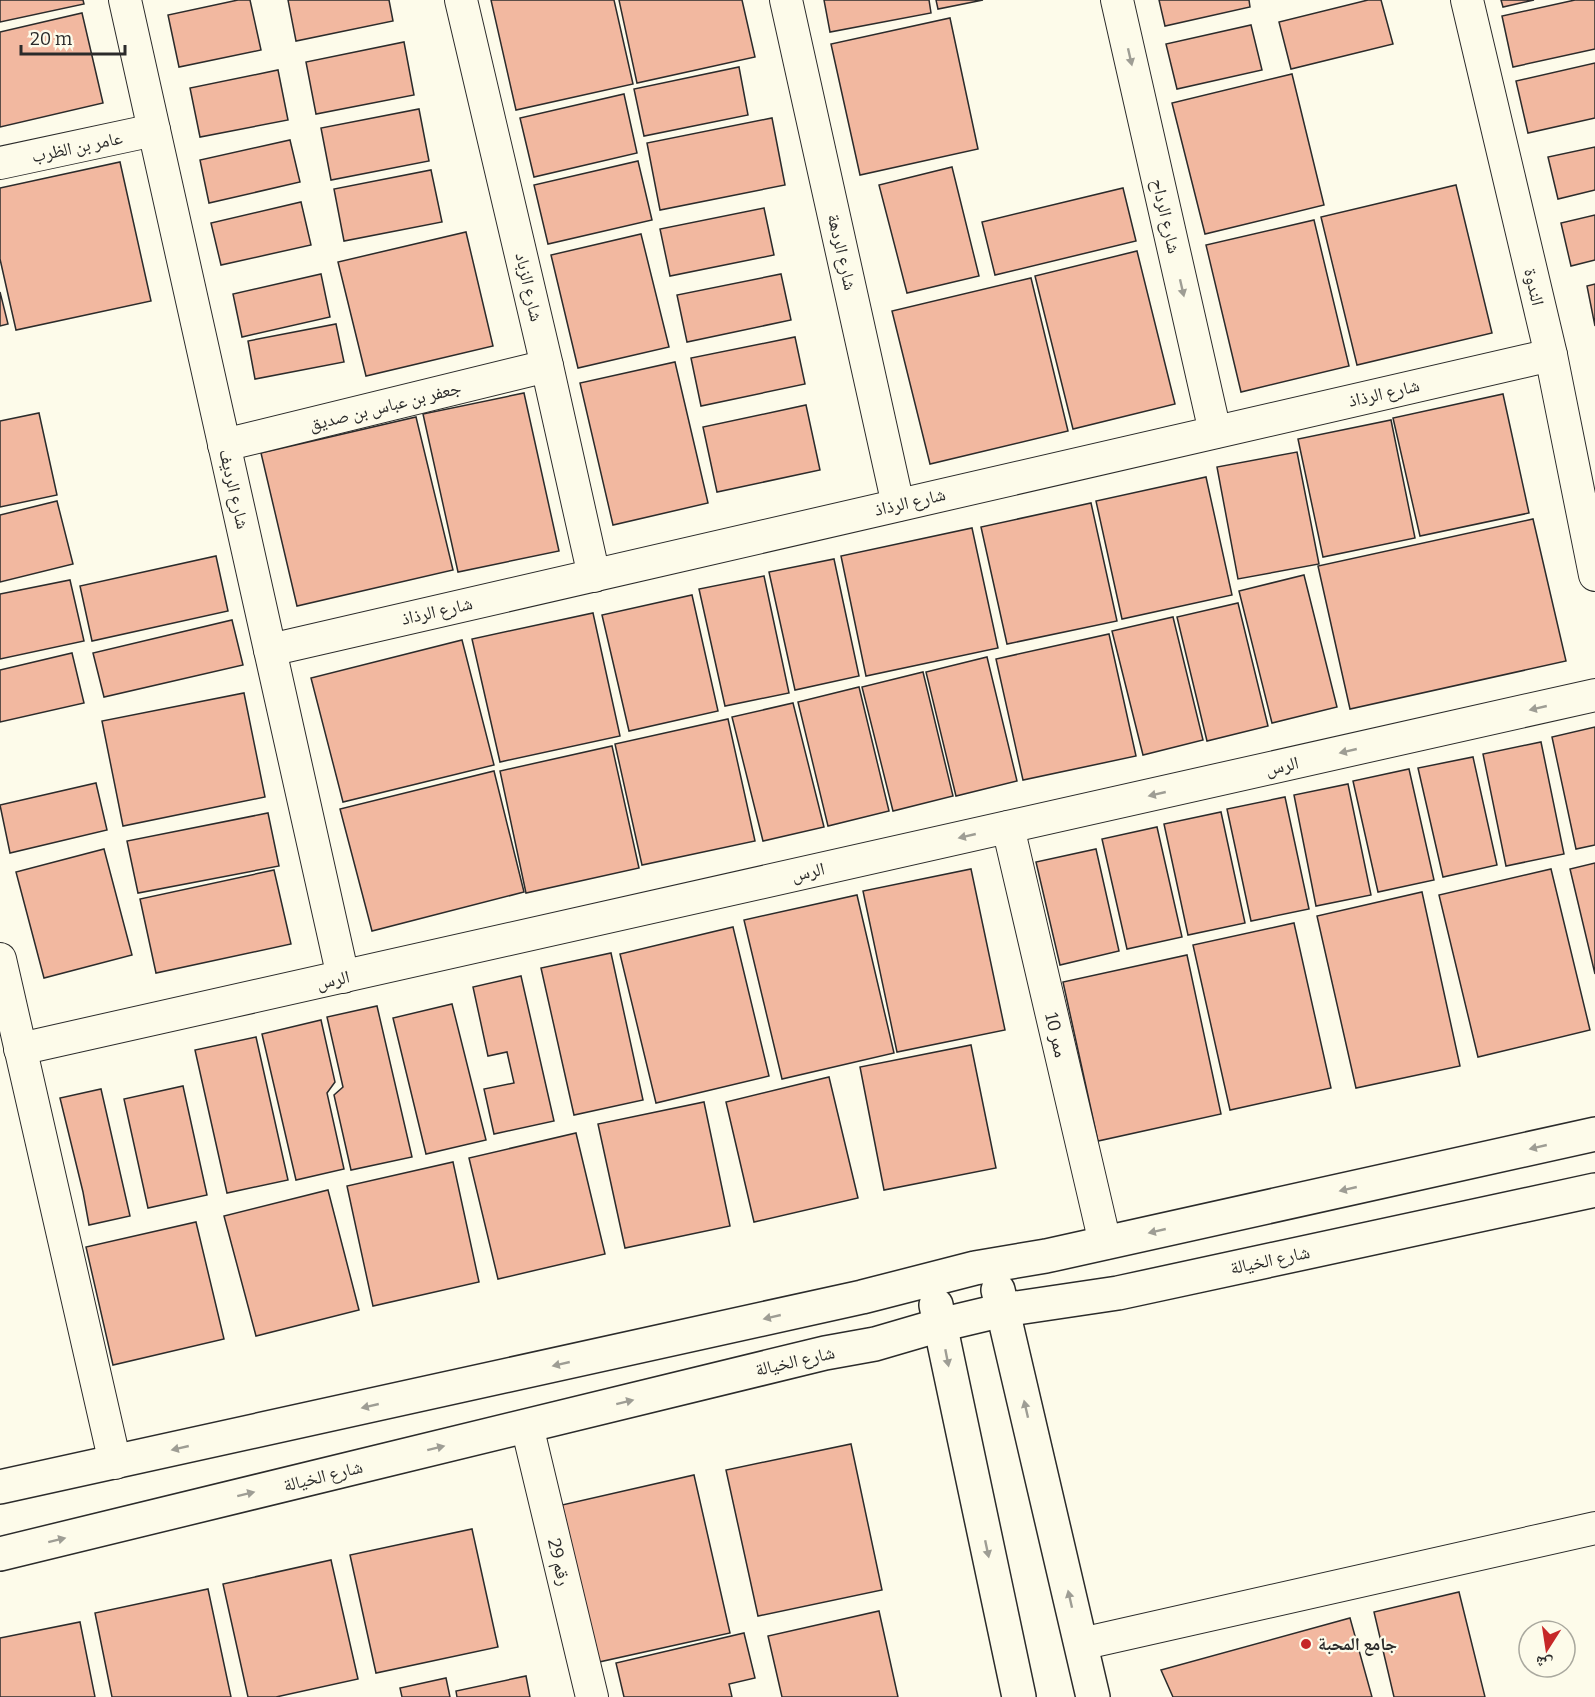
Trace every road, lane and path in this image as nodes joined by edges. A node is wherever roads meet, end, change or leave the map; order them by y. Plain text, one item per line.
1 (125, 0) edge
2 (461, 0) edge
3 (786, 0) edge
4 (1117, 0) edge
5 (1467, 0) edge
6 (154, 130) junction
7 (0, 163) edge
8 (1551, 355) junction
9 (547, 366) junction
10 (1215, 432) junction
11 (224, 445) junction
12 (898, 505) junction
13 (1595, 575) edge
14 (594, 576) junction
15 (270, 650) junction
16 (1595, 695) edge
17 (1008, 827) junction
18 (0, 959) edge
19 (343, 977) junction
20 (20, 1049) junction
21 (1595, 1134) edge
22 (1595, 1190) edge
23 (1098, 1244) junction
24 (992, 1265) junction
25 (930, 1280) junction
26 (1118, 1293) junction
27 (816, 1307) junction
28 (1003, 1310) junction
29 (940, 1325) junction
30 (825, 1353) junction
31 (527, 1426) junction
32 (115, 1463) junction
33 (0, 1487) edge
34 (1595, 1528) edge
35 (0, 1554) edge
36 (1081, 1644) junction
37 (592, 1697) edge
38 (1019, 1697) edge
39 (1093, 1697) edge

1 - 6 street, شارع الرديف
2 - 9 street, شارع الزباد
3 - 12 street, شارع الردهة
4 -> 10 street, شارع الرداح
5 - 8 street, الندوة
6 - 7 street, عامر بن الظرب
6 - 11 street, شارع الرديف
8 - 10 street, شارع الرذاذ
8 - 13 street, الندوة
9 - 11 street, جعفر بن عباس بن صديق
9 - 14 street, شارع الزباد
10 - 12 street, شارع الرذاذ
11 - 15 street, شارع الرديف
12 - 14 street, شارع الرذاذ
14 - 15 street, شارع الرذاذ
15 - 19 street, شارع الرديف
16 -> 17 street, الرس
17 -> 19 street, الرس
17 - 23 street, ممر 10
18 - 20 street
19 - 20 street, الرس
20 - 32 street
21 -> 23 street
22 - 26 street, شارع الخيالة
23 - 24 street
23 - 26 street
24 - 25 street
24 - 28 street
25 - 27 street
25 - 29 street
26 - 28 street, شارع الخيالة
27 - 30 street
27 -> 32 street
28 - 29 street, شارع الخيالة
36 -> 28 street
29 - 30 street, شارع الخيالة
29 -> 38 street
31 -> 30 street, شارع الخيالة
35 -> 31 street, شارع الخيالة
31 - 37 street, رقم 29
32 - 33 street
34 - 36 street
36 - 39 street

